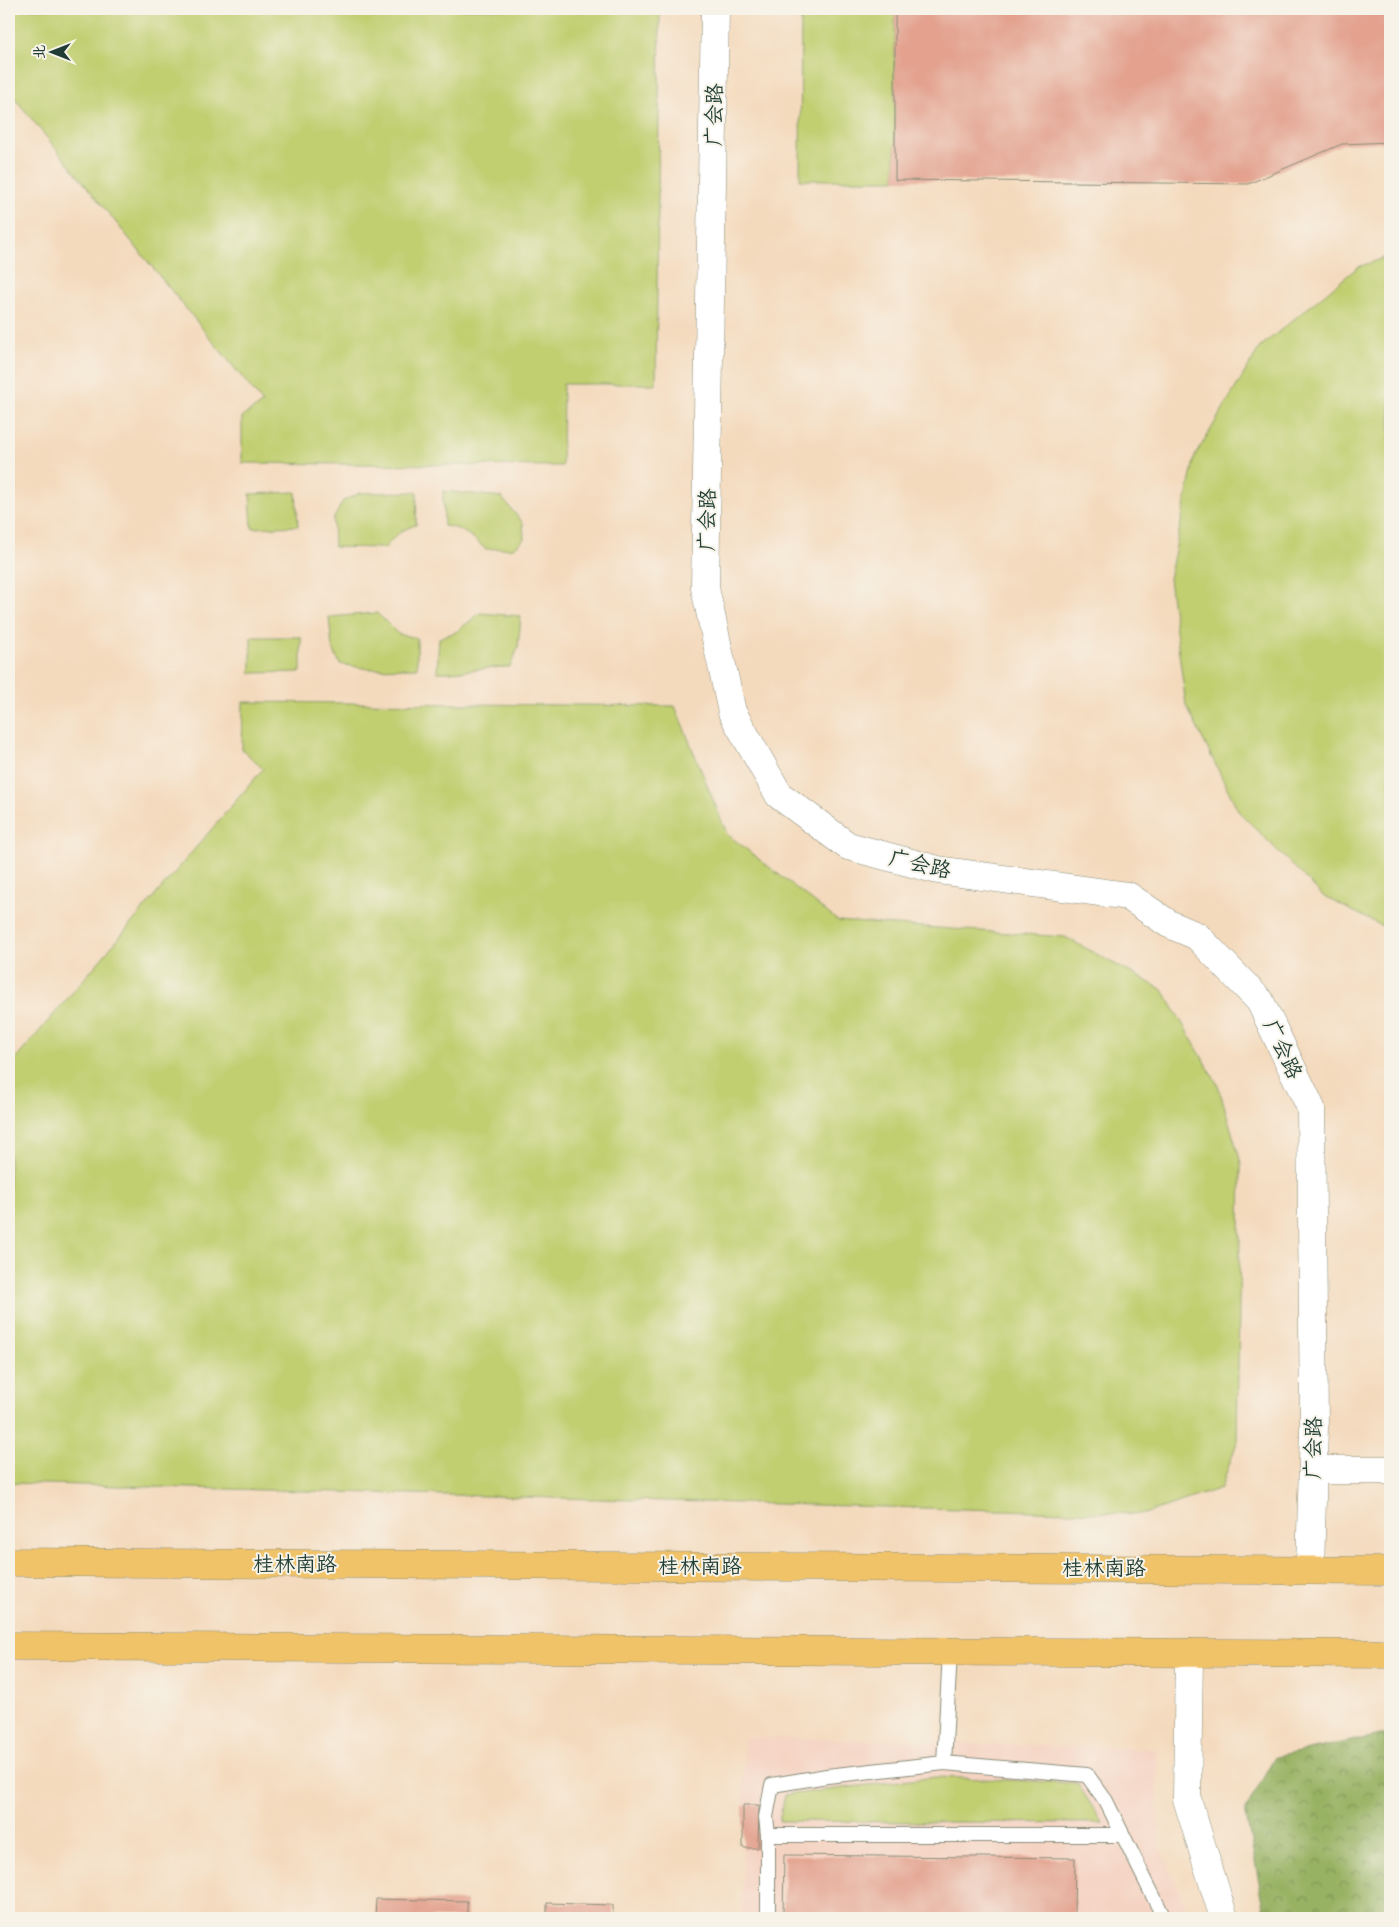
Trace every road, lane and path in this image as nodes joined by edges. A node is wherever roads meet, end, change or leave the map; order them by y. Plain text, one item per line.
1 (715, 9) edge
2 (1313, 1470) junction
3 (1390, 1470) edge
4 (9, 1562) edge
5 (1310, 1570) junction
6 (1390, 1571) edge
7 (9, 1646) edge
8 (950, 1652) junction
9 (1190, 1653) junction
10 (1390, 1654) edge
11 (944, 1763) junction
12 (768, 1835) junction
13 (1123, 1835) junction
14 (768, 1918) edge
15 (1164, 1918) edge
16 (1224, 1918) edge

1 - 2 street, 广会路
2 - 3 street
2 - 5 street, 广会路
4 - 5 main road, 桂林南路
5 - 6 main road, 桂林南路
7 - 8 main road
8 - 9 main road
8 - 11 lane
9 - 10 main road
9 - 16 street
11 - 12 lane
11 - 13 lane
12 - 13 lane
12 - 14 lane
13 - 15 lane

